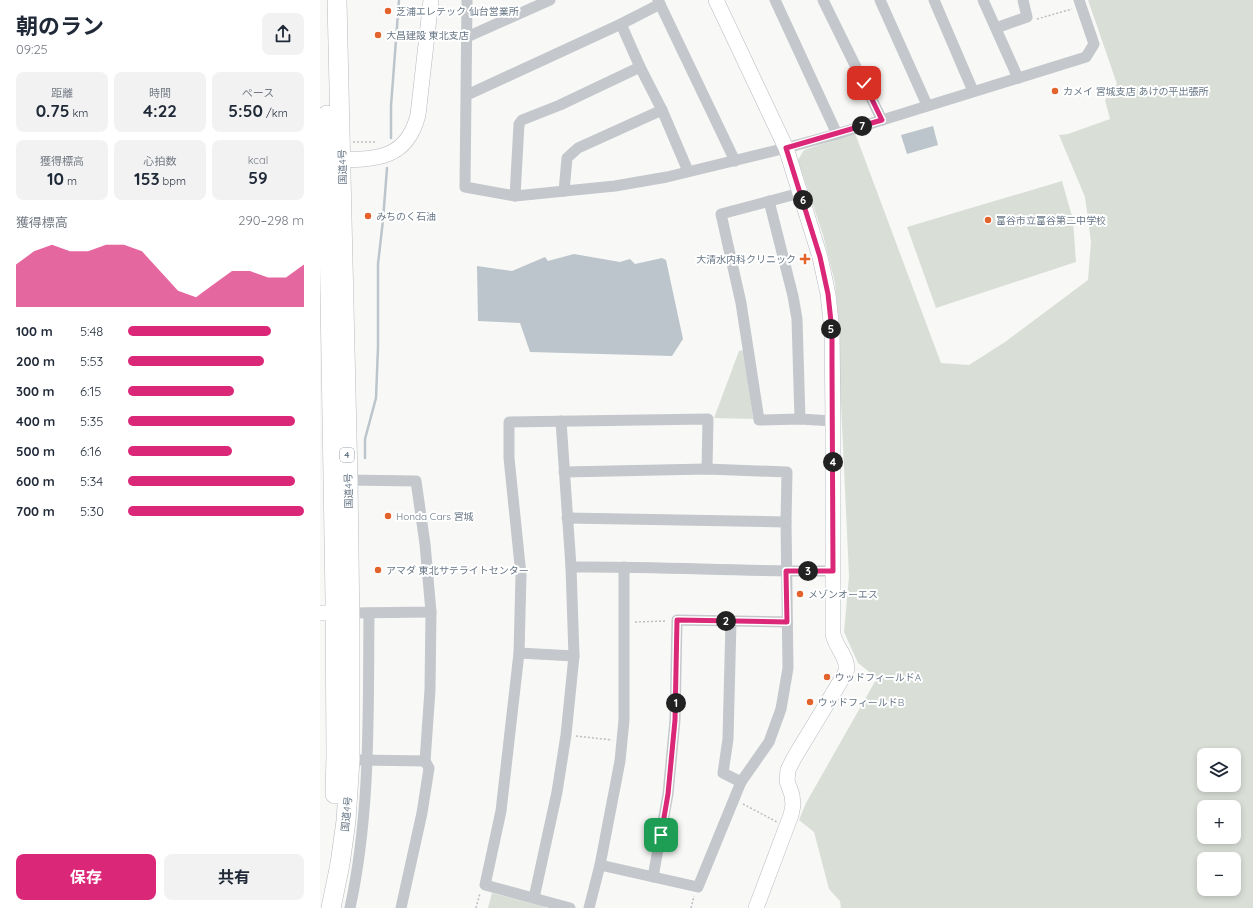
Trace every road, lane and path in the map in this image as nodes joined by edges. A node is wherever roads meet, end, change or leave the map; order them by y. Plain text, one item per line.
1 (325, 0) edge
2 (337, 0) edge
3 (432, 0) edge
4 (467, 0) edge
5 (550, 0) edge
6 (716, 0) edge
7 (775, 0) edge
8 (824, 0) edge
9 (880, 0) edge
10 (934, 0) edge
11 (983, 0) edge
12 (1022, 0) edge
13 (659, 2) edge
14 (1080, 3) edge
15 (1028, 17) junction
16 (621, 24) junction
17 (996, 28) junction
18 (467, 37) junction
19 (640, 66) junction
20 (1018, 78) junction
21 (973, 91) junction
22 (467, 95) junction
23 (927, 105) junction
24 (662, 110) junction
25 (882, 120) junction
26 (837, 134) junction
27 (351, 142) dead end
28 (377, 142) dead end
29 (786, 148) junction
30 (335, 160) junction
31 (735, 161) junction
32 (688, 171) junction
33 (564, 191) junction
34 (800, 193) junction
35 (515, 196) junction
36 (769, 201) junction
37 (800, 419) junction
38 (561, 421) junction
39 (833, 421) junction
40 (707, 469) junction
41 (564, 472) junction
42 (348, 480) junction
43 (567, 518) junction
44 (786, 522) junction
45 (624, 566) junction
46 (571, 567) junction
47 (786, 571) junction
48 (833, 571) junction
49 (431, 612) junction
50 (335, 613) edge
51 (369, 613) junction
52 (677, 620) junction
53 (624, 622) junction
54 (731, 622) junction
55 (787, 622) junction
56 (519, 653) junction
57 (574, 656) junction
58 (566, 735) junction
59 (622, 741) junction
60 (359, 760) junction
61 (425, 761) junction
62 (741, 782) junction
63 (734, 800) junction
64 (778, 823) dead end
65 (600, 864) junction
66 (653, 877) junction
67 (484, 885) junction
68 (698, 887) junction
69 (534, 898) junction
70 (320, 901) edge
71 (331, 908) edge
72 (350, 908) edge
73 (401, 908) edge
74 (476, 908) edge
75 (570, 908) edge
76 (589, 908) edge
77 (691, 908) edge
78 (756, 908) edge

1 - 30 highway, 国道4号 / 4
2 - 30 highway, 国道4号 / 4
3 - 30 street
4 - 18 street
5 - 18 street
6 - 29 street
7 - 26 street
8 - 25 street
9 - 23 street
10 - 21 street
11 - 17 street
12 - 15 street
13 - 16 street
13 - 31 street
14 - 15 path
14 - 20 street
15 - 17 street
16 - 19 street
16 - 22 street
17 - 20 street
18 - 22 street
19 - 24 street
19 - 35 street
20 - 21 street
21 - 23 street
22 - 35 street
23 - 25 street
24 - 32 street
24 - 33 street
25 - 26 street
26 - 29 street
27 - 28 path
29 - 31 street
29 - 34 street
30 - 42 highway, 国道4号 / 4
30 - 50 highway, 国道4号 / 4
31 - 32 street
32 - 33 street
33 - 35 street
34 - 36 street
34 - 39 street
36 - 37 street
36 - 37 street
37 - 39 street
38 - 40 street
38 - 41 street
38 - 56 street
39 - 48 street
40 - 41 street
40 - 44 street
41 - 43 street
42 - 49 street
42 - 50 highway, 国道4号 / 4
43 - 44 street
43 - 46 street
44 - 47 street
45 - 46 street
45 - 47 street
45 - 53 street
46 - 57 street
47 - 48 street
47 - 55 street
48 - 78 street
49 - 51 street
49 - 61 street
50 - 51 street
50 - 60 highway, 国道4号 / 4
50 - 70 highway, 国道4号 / 4
51 - 60 street
52 - 53 path
52 - 54 street
52 - 66 street
53 - 59 street
54 - 55 street
54 - 62 street
55 - 62 street
56 - 57 street
56 - 67 street
57 - 58 street
58 - 59 path
58 - 69 street
59 - 65 street
60 - 61 street
60 - 71 highway, 国道4号 / 4
60 - 72 street
61 - 73 street
62 - 63 street
63 - 64 path
63 - 68 street
65 - 66 street
65 - 76 street
66 - 68 street
67 - 69 street
67 - 74 path
68 - 77 path
69 - 75 street

